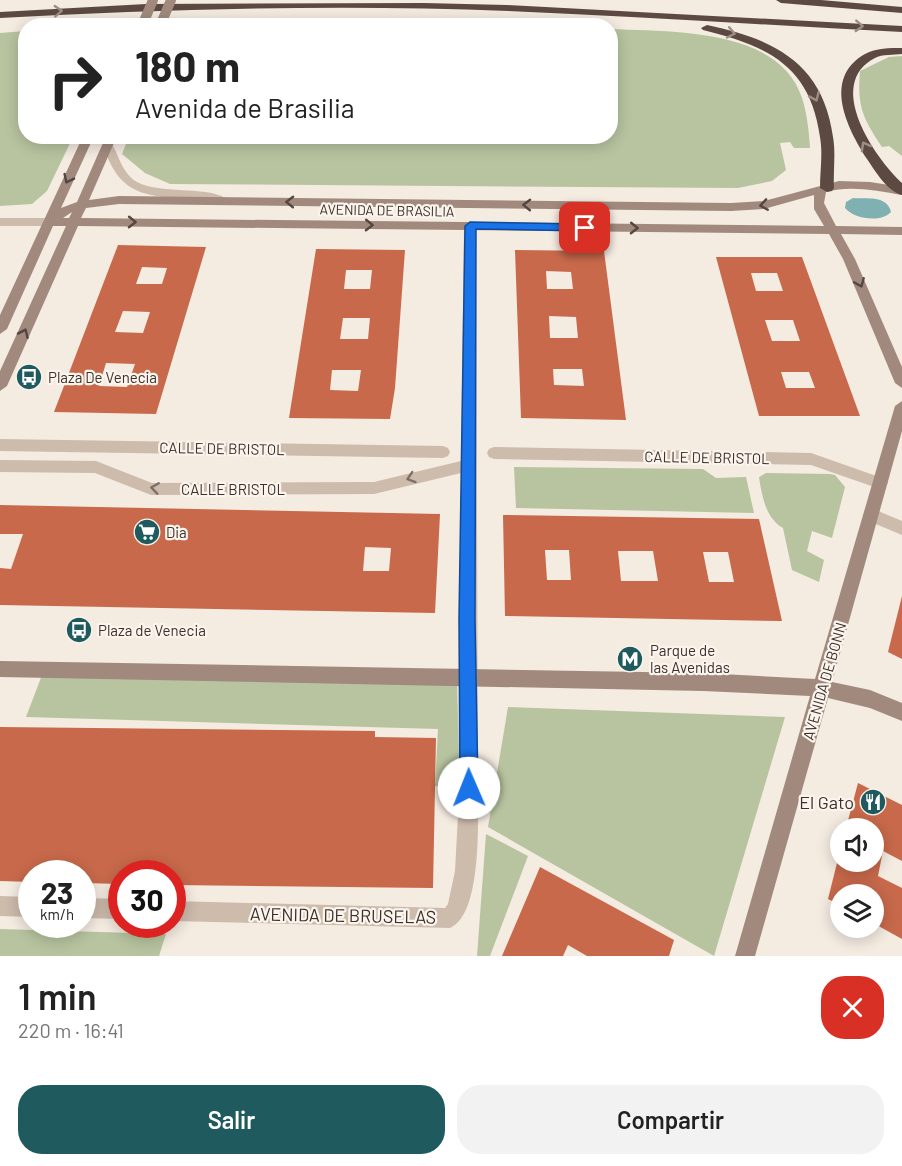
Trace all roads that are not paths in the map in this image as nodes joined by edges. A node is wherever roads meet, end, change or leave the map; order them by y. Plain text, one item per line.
1 (153, 0) edge
2 (171, 0) edge
3 (781, 0) edge
4 (190, 7) junction
5 (507, 8) junction
6 (902, 10) edge
7 (0, 15) edge
8 (902, 17) edge
9 (145, 18) edge
10 (163, 18) edge
11 (510, 18) edge
12 (618, 23) edge
13 (902, 29) edge
14 (902, 51) edge
15 (85, 144) edge
16 (108, 144) edge
17 (110, 144) edge
18 (824, 189) junction
19 (902, 191) edge
20 (223, 201) junction
21 (82, 204) junction
22 (0, 222) edge
23 (49, 222) junction
24 (74, 222) junction
25 (470, 226) junction
26 (833, 231) junction
27 (902, 231) edge
28 (0, 329) edge
29 (902, 383) edge
30 (0, 386) edge
31 (902, 406) edge
32 (0, 445) edge
33 (443, 452) dead end
34 (494, 453) dead end
35 (468, 465) junction
36 (0, 466) edge
37 (880, 483) junction
38 (871, 515) junction
39 (902, 528) edge
40 (0, 669) edge
41 (468, 678) junction
42 (823, 688) junction
43 (902, 712) edge
44 (0, 906) edge
45 (18, 907) edge
46 (186, 910) edge
47 (745, 956) edge

1 - 9 street, bridge
2 - 10 street, bridge
3 - 6 highway
4 - 5 highway
7 -> 4 highway
4 -> 11 highway
5 - 8 highway
5 -> 13 highway
12 -> 18 highway
19 -> 14 highway
15 -> 23 street
16 - 21 street
17 - 20 street, AVENIDA DE BRASILIA
18 - 19 street, AVENIDA DE BRASILIA
18 -> 20 street, AVENIDA DE BRASILIA
18 - 26 street
20 - 21 street, AVENIDA DE BRASILIA
21 - 23 street, AVENIDA DE BRASILIA
21 - 24 street
22 - 23 street, AVENIDA DE BRASILIA
23 - 24 street, AVENIDA DE BRASILIA
23 - 28 street
24 -> 25 street, AVENIDA DE BRASILIA
30 -> 24 street
25 -> 26 street, AVENIDA DE BRASILIA
25 - 35 street, AVENIDA DE BRUSELAS
26 - 27 street, AVENIDA DE BRASILIA
26 -> 29 street
31 - 37 street, AVENIDA DE BONN
32 - 33 street, CALLE DE BRISTOL
34 - 37 street, CALLE DE BRISTOL
35 -> 36 street, CALLE BRISTOL
35 - 41 street, AVENIDA DE BRUSELAS
37 - 38 street, AVENIDA DE BONN
38 - 39 street
38 - 42 street, AVENIDA DE BONN
40 - 41 street
41 - 42 street
41 - 46 street, AVENIDA DE BRUSELAS
42 - 43 street
42 - 47 street, AVENIDA DE BONN
44 - 45 street

